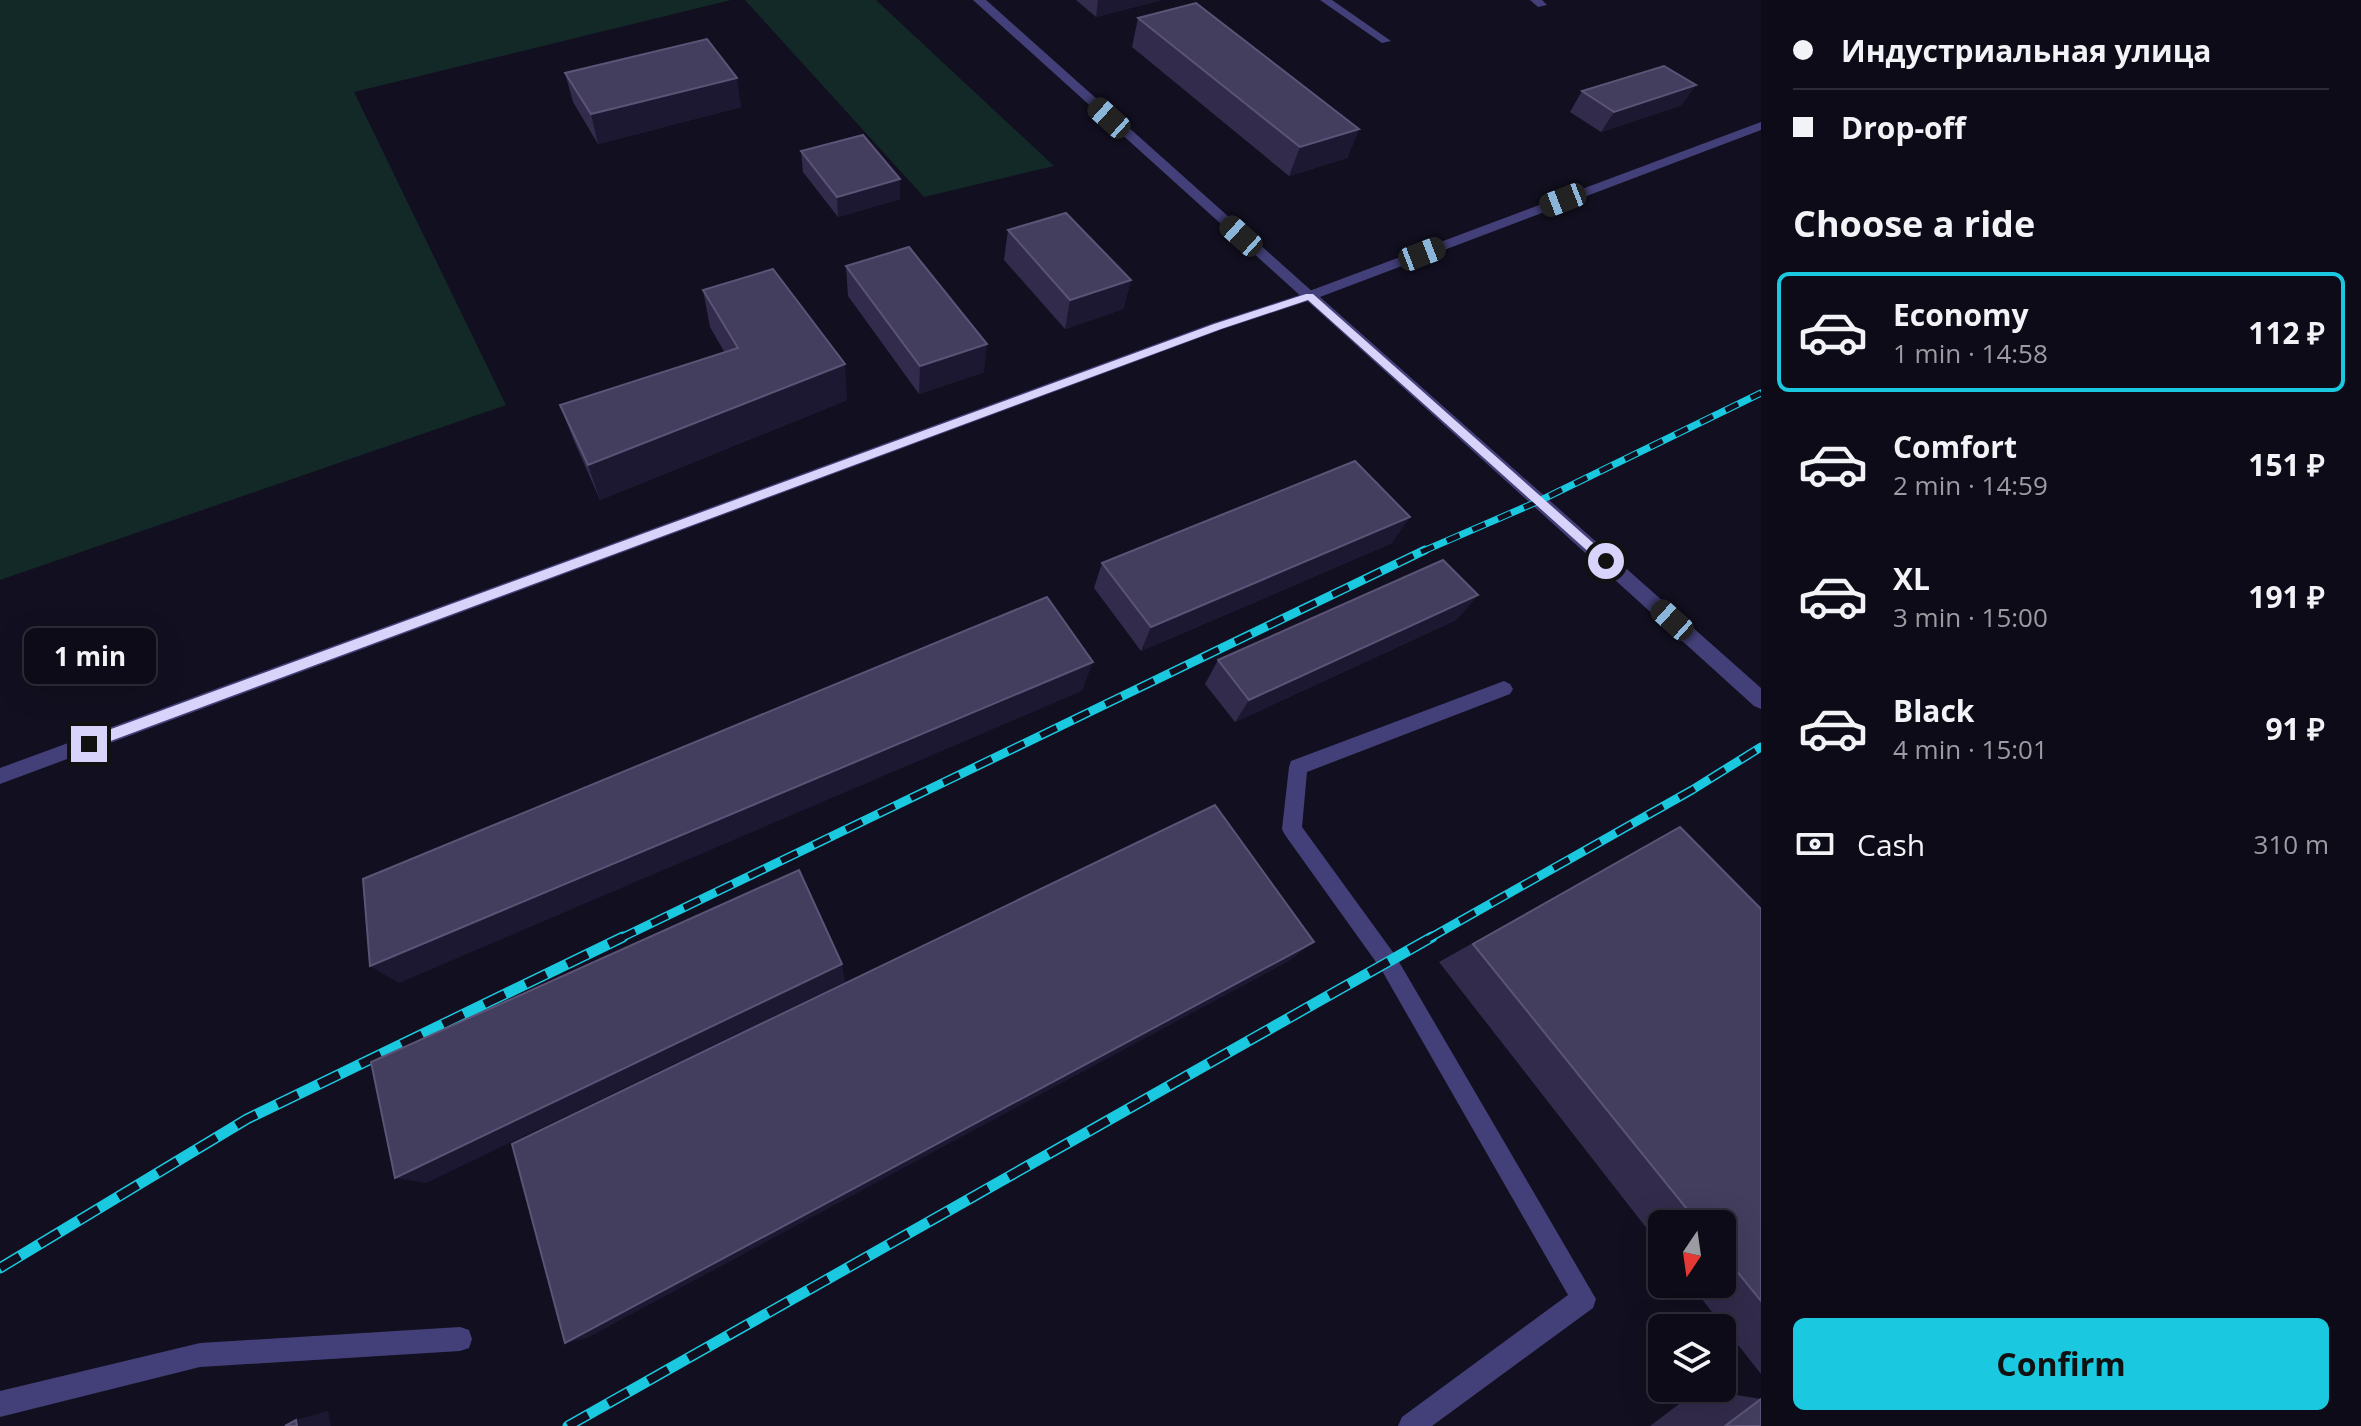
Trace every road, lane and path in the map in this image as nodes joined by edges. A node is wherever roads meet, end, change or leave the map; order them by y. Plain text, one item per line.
1 (979, 0) edge
2 (1325, 0) edge
3 (1386, 41) dead end
4 (1761, 126) edge
5 (1309, 296) junction
6 (1504, 689) dead end
7 (1761, 700) edge
8 (0, 776) edge
9 (460, 1339) dead end
10 (0, 1404) edge
11 (1411, 1426) edge

1 - 5 street
2 - 3 lane
4 - 5 street
5 - 7 street
5 - 8 lane
6 - 11 lane
9 - 10 lane

